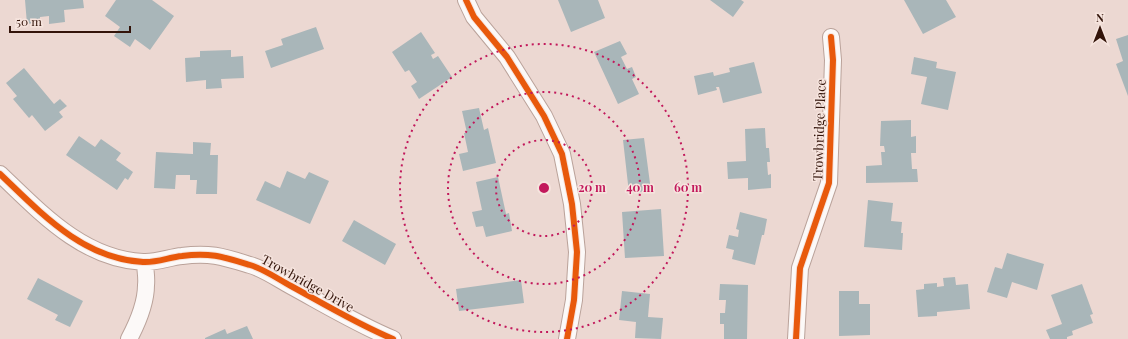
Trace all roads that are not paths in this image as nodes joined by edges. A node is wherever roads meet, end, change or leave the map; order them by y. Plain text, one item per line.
1 (466, 0) edge
2 (831, 37) dead end
3 (0, 174) edge
4 (145, 262) junction
5 (129, 339) edge
6 (393, 339) edge
7 (567, 339) edge
8 (796, 339) edge

1 - 7 street
2 - 8 street, Trowbridge Place
3 - 4 street, Trowbridge Drive
4 - 5 street
4 - 6 street, Trowbridge Drive

